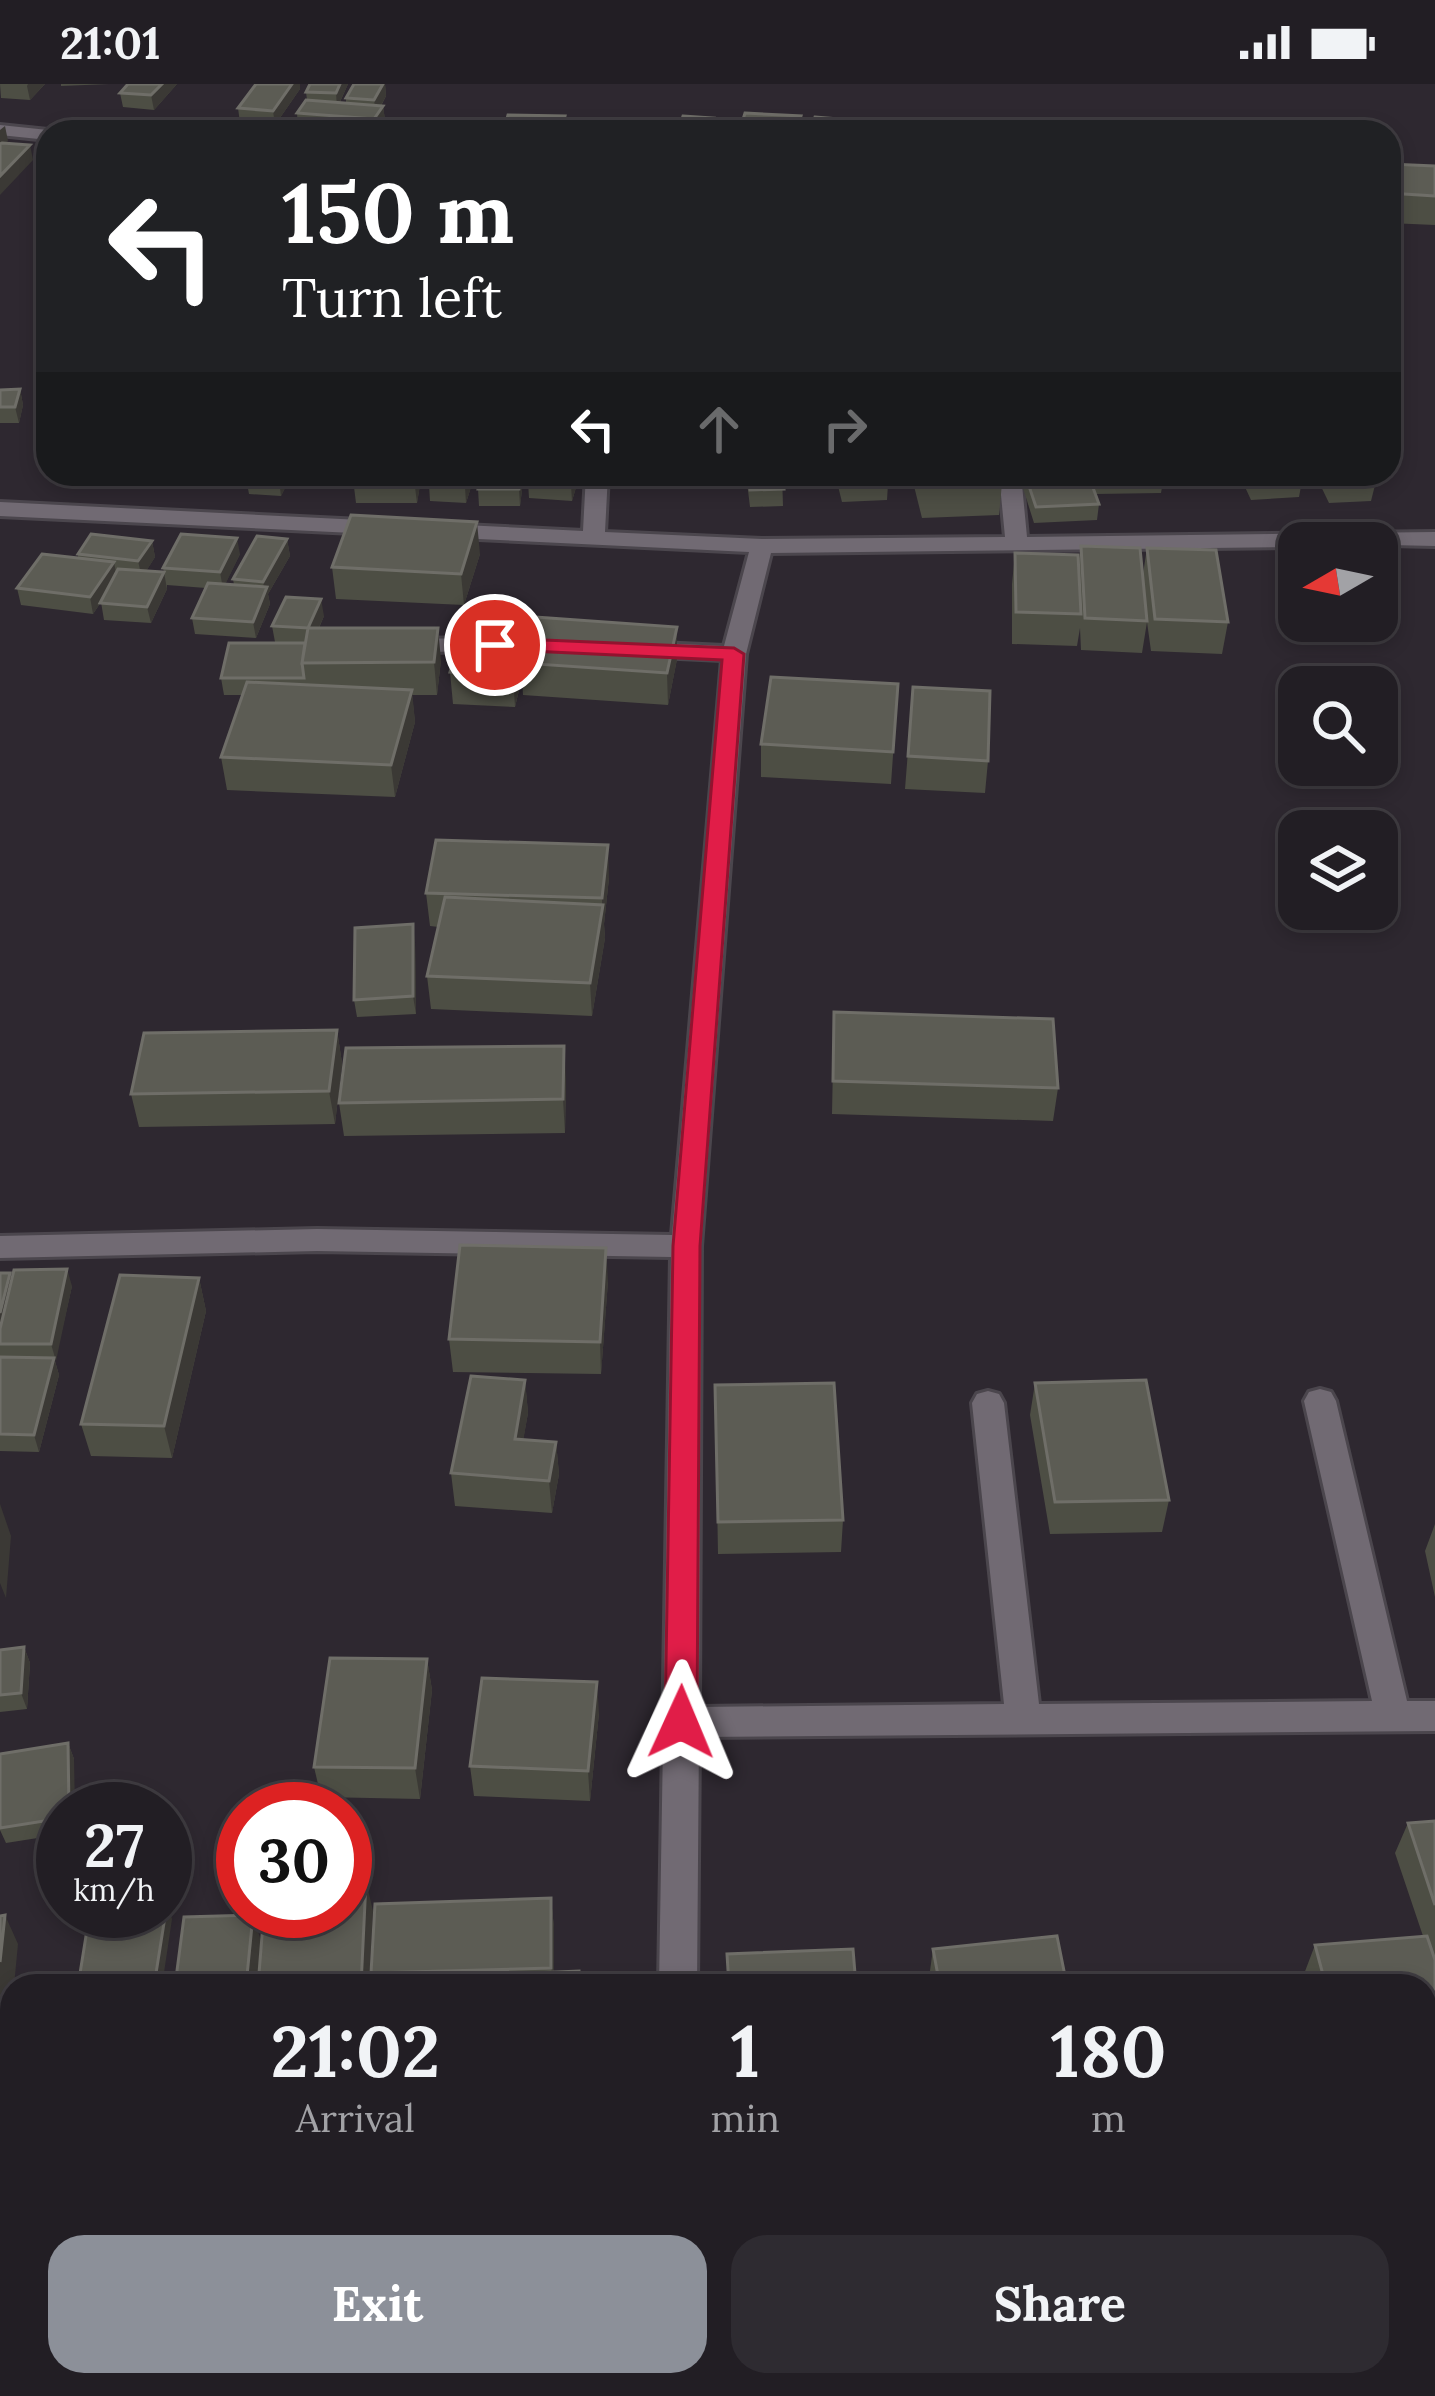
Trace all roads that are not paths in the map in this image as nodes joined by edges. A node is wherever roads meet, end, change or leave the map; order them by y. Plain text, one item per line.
1 (0, 130) edge
2 (36, 134) edge
3 (596, 486) edge
4 (1011, 486) edge
5 (0, 509) edge
6 (1435, 538) edge
7 (594, 540) junction
8 (1017, 543) junction
9 (761, 546) junction
10 (519, 645) edge
11 (367, 646) edge
12 (603, 648) edge
13 (734, 654) junction
14 (686, 1246) junction
15 (0, 1247) edge
16 (1320, 1401) dead end
17 (988, 1403) dead end
18 (1393, 1716) junction
19 (1435, 1716) edge
20 (1023, 1720) junction
21 (681, 1722) junction
22 (678, 1974) edge

1 - 2 street
3 - 7 street
4 - 8 street
5 - 7 street
6 - 8 street
7 - 9 street
8 - 9 street
9 - 13 street
10 - 11 street
12 - 13 street
13 - 14 street
14 - 15 street
14 - 21 street
16 - 18 street
17 - 20 street
18 - 19 street
18 - 20 street
20 - 21 street
21 - 22 street

